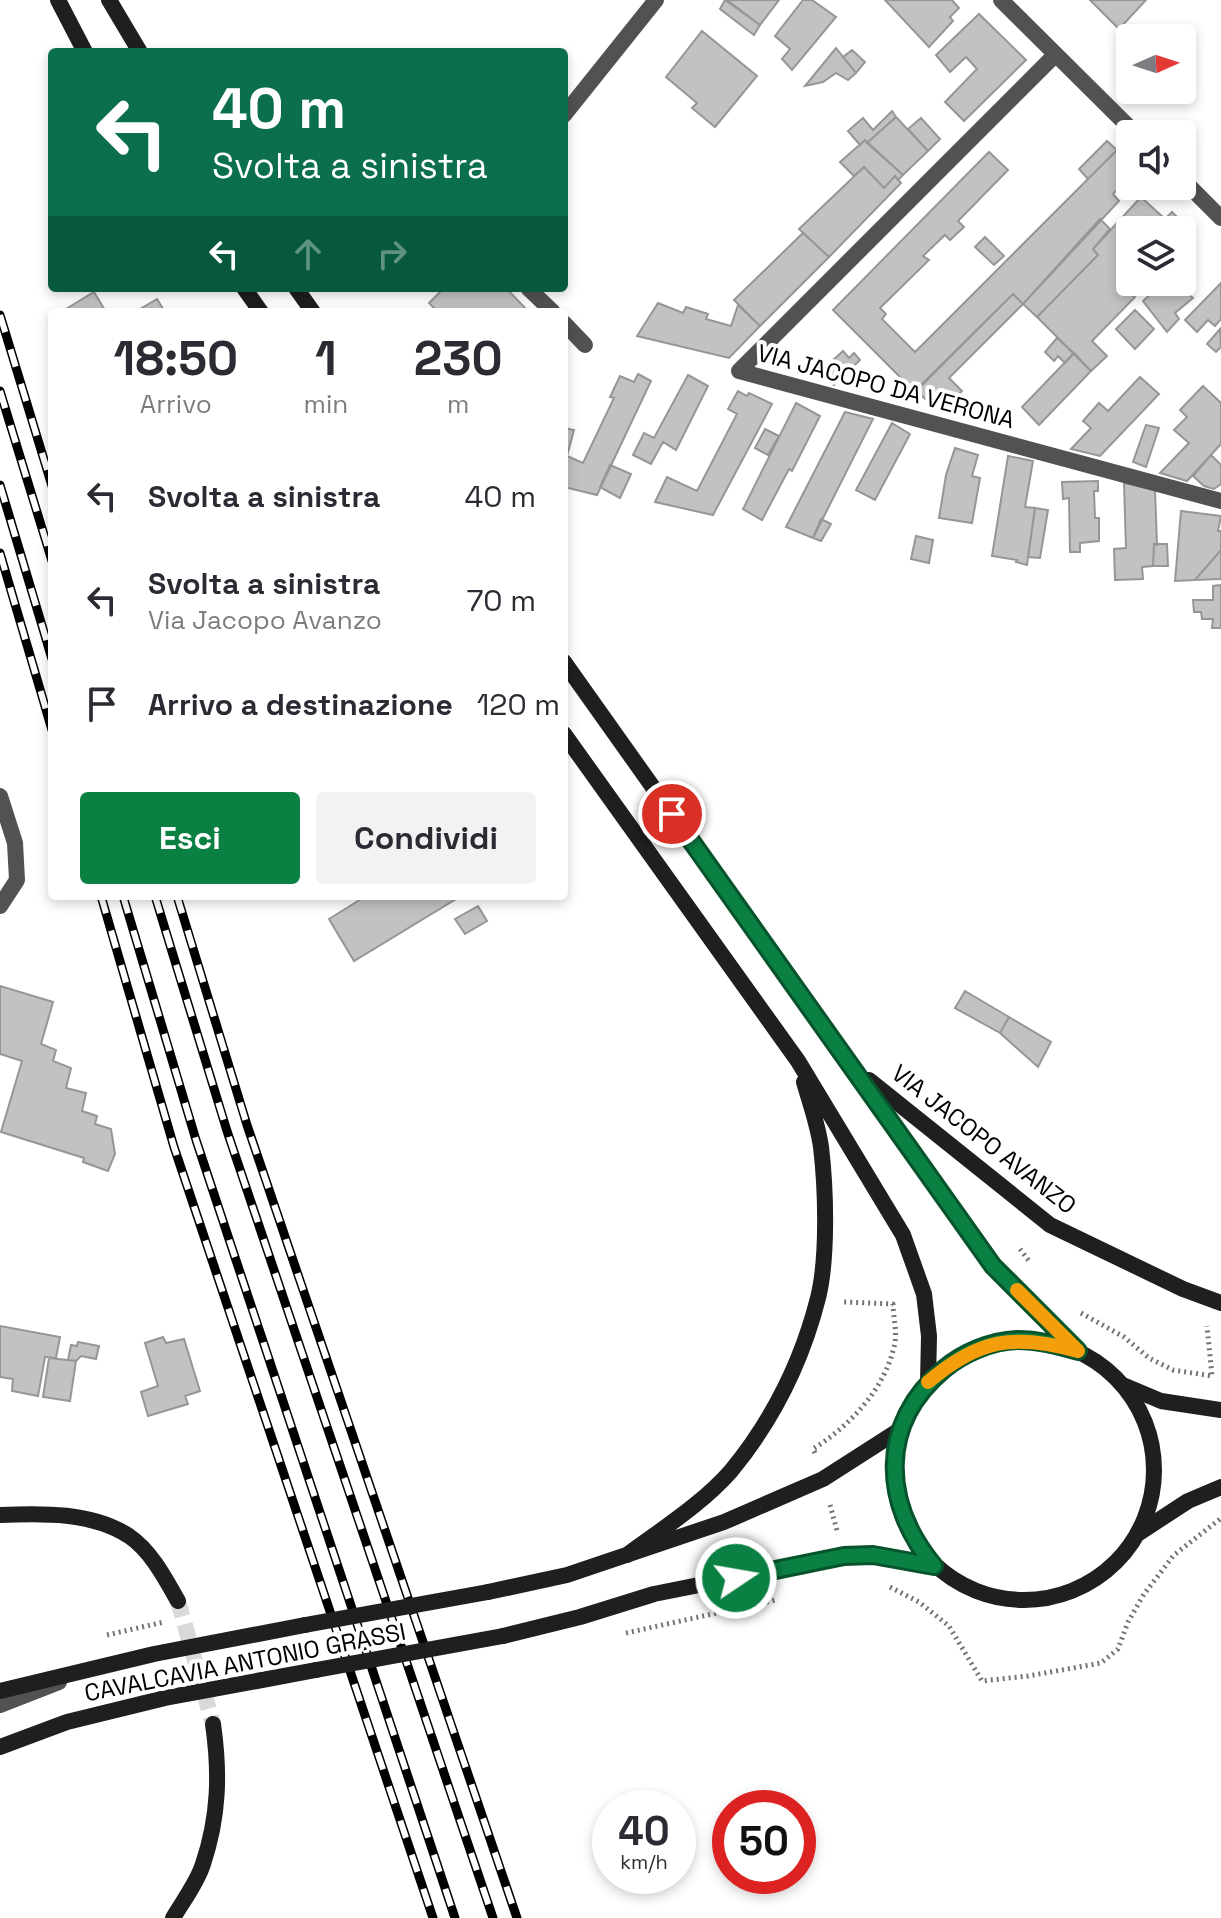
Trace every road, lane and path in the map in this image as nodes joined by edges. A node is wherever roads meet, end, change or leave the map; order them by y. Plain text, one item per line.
1 (58, 0) edge
2 (109, 0) edge
3 (656, 0) edge
4 (1001, 0) edge
5 (83, 48) edge
6 (138, 48) edge
7 (1055, 55) junction
8 (568, 110) edge
9 (1122, 120) edge
10 (1196, 193) edge
11 (1221, 218) edge
12 (532, 292) edge
13 (549, 308) edge
14 (568, 327) edge
15 (585, 345) dead end
16 (1221, 501) edge
17 (568, 668) edge
18 (568, 740) edge
19 (0, 796) edge
20 (0, 906) edge
21 (798, 1061) junction
22 (853, 1067) junction
23 (1020, 1249) dead end
24 (1036, 1271) dead end
25 (1221, 1303) edge
26 (893, 1304) dead end
27 (1072, 1306) dead end
28 (1206, 1315) dead end
29 (1078, 1351) junction
30 (928, 1382) junction
31 (1123, 1385) junction
32 (1221, 1410) edge
33 (901, 1429) junction
34 (813, 1449) dead end
35 (1221, 1487) edge
36 (0, 1515) edge
37 (1221, 1518) edge
38 (1139, 1533) junction
39 (627, 1555) junction
40 (934, 1566) junction
41 (883, 1584) dead end
42 (781, 1598) dead end
43 (178, 1601) tunnel mouth
44 (616, 1635) dead end
45 (94, 1668) junction
46 (0, 1691) edge
47 (0, 1705) edge
48 (213, 1724) tunnel mouth
49 (0, 1747) edge
50 (173, 1918) edge

1 - 5 main road
2 - 6 main road
3 - 8 street
4 - 7 street
7 - 9 street
7 - 16 street, VIA JACOPO DA VERONA
10 - 11 street
12 - 13 street
14 - 15 street
17 - 22 main road, VIA JACOPO AVANZO
18 - 21 main road
19 - 20 street
21 - 30 main road
21 - 39 main road
22 - 25 main road, VIA JACOPO AVANZO
22 - 29 main road, VIA JACOPO AVANZO
23 - 24 path
26 - 34 path
27 - 28 path
29 - 30 main road
29 - 31 main road
30 - 33 main road
31 - 32 main road
31 - 38 main road
33 - 39 main road, CAVALCAVIA ANTONIO GRASSI
33 - 40 main road
35 - 38 main road
36 - 43 main road
37 - 41 path
38 - 40 main road
39 - 45 main road, CAVALCAVIA ANTONIO GRASSI, bridge
40 - 49 main road, CAVALCAVIA ANTONIO GRASSI, bridge
42 - 44 path
45 - 46 main road
45 - 47 street, CAVALCAVIA ANTONIO GRASSI
48 - 50 main road

